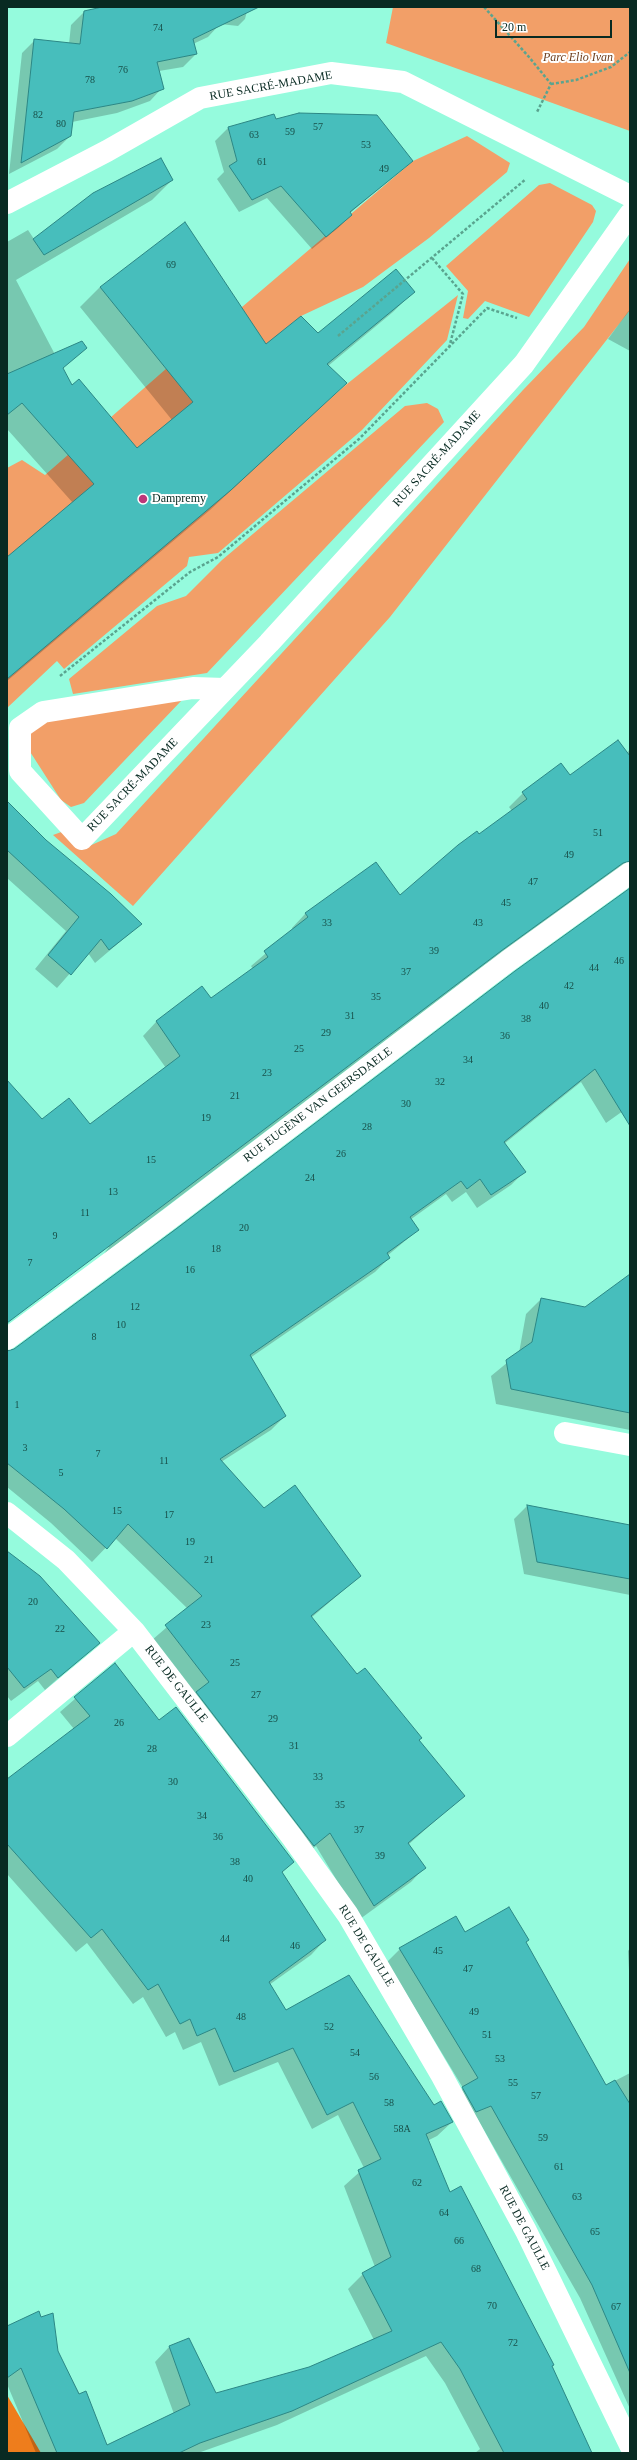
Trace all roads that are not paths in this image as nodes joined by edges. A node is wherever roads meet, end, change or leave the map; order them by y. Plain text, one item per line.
1 (630, 196) edge
2 (7, 203) edge
3 (630, 214) edge
4 (225, 690) junction
5 (630, 873) edge
6 (7, 1339) edge
7 (564, 1433) dead end
8 (630, 1445) edge
9 (7, 1513) edge
10 (134, 1631) junction
11 (7, 1736) edge
12 (630, 2444) edge

1 - 2 street, RUE SACRÉ-MADAME
3 - 4 street, RUE SACRÉ-MADAME
4 - 4 street, RUE SACRÉ-MADAME
5 - 6 street, RUE EUGÈNE VAN GEERSDAELE
7 - 8 street
9 - 10 street, RUE DE GAULLE
10 - 11 street
10 - 12 street, RUE DE GAULLE

